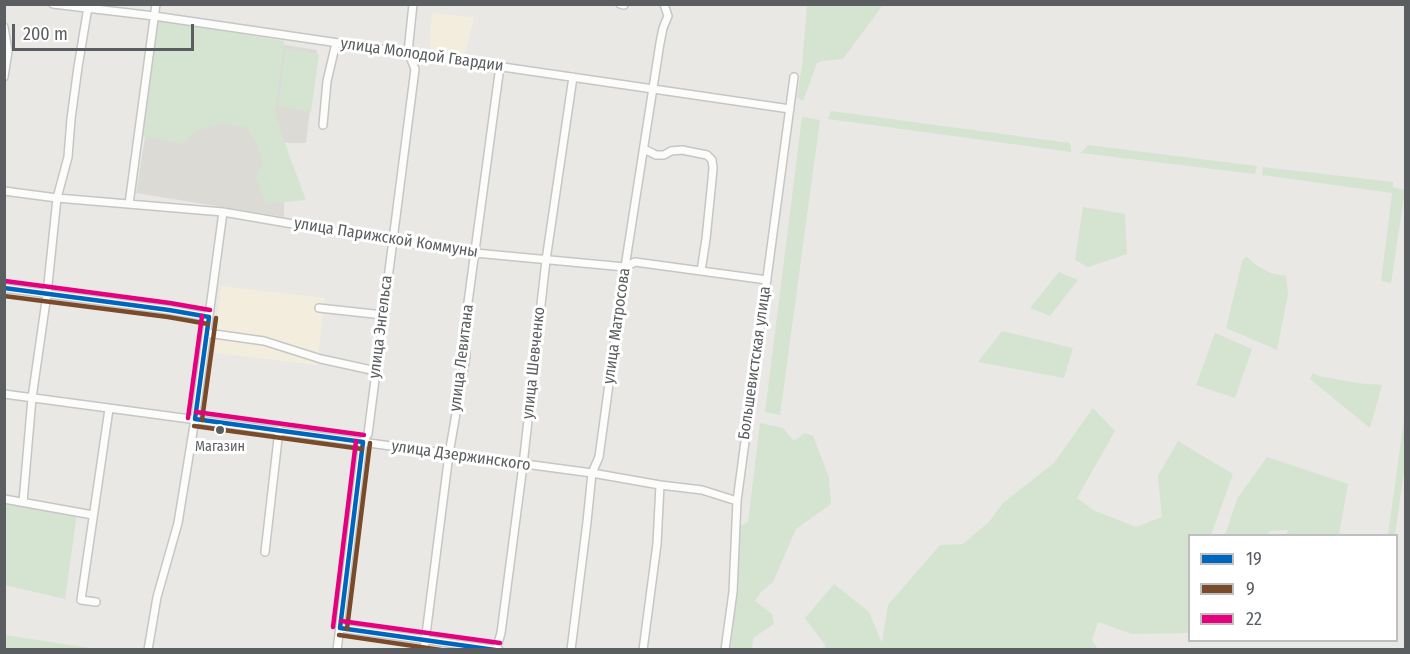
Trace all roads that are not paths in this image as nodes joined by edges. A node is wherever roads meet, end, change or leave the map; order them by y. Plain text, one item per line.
1 (53, 4) edge
2 (156, 4) edge
3 (414, 4) edge
4 (664, 4) edge
5 (88, 7) junction
6 (154, 16) junction
7 (4, 27) edge
8 (336, 43) junction
9 (408, 52) junction
10 (500, 66) junction
11 (573, 77) junction
12 (794, 77) dead end
13 (4, 78) edge
14 (653, 89) junction
15 (790, 109) junction
16 (323, 125) dead end
17 (644, 149) junction
18 (4, 190) edge
19 (57, 198) junction
20 (129, 204) junction
21 (223, 212) junction
22 (392, 241) junction
23 (475, 253) junction
24 (546, 260) junction
25 (625, 267) junction
26 (701, 271) junction
27 (767, 280) junction
28 (4, 288) edge
29 (47, 294) junction
30 (319, 308) dead end
31 (383, 315) junction
32 (209, 317) junction
33 (207, 333) junction
34 (376, 371) junction
35 (4, 394) edge
36 (32, 398) junction
37 (109, 409) junction
38 (195, 419) junction
39 (279, 430) junction
40 (363, 442) junction
41 (449, 454) junction
42 (523, 465) junction
43 (592, 473) junction
44 (660, 485) junction
45 (4, 499) edge
46 (737, 501) junction
47 (23, 502) junction
48 (93, 514) junction
49 (265, 552) dead end
50 (96, 603) dead end
51 (340, 628) junction
52 (425, 640) junction
53 (497, 649) edge
54 (148, 650) edge
55 (337, 650) edge
56 (423, 650) edge
57 (571, 650) edge
58 (644, 650) edge
59 (725, 650) edge

1 - 5 street, улица Молодой Гвардии
2 - 6 street
3 - 9 street, улица Энгельса
4 - 14 street, улица Матросова
5 - 6 street, улица Молодой Гвардии
5 - 19 street
6 - 8 street, улица Молодой Гвардии
6 - 20 street
7 - 13 street
8 - 9 street, улица Молодой Гвардии
8 - 16 street
9 - 10 street, улица Молодой Гвардии
9 - 22 street, улица Энгельса
10 - 11 street, улица Молодой Гвардии
10 - 23 street, улица Левитана
11 - 14 street, улица Молодой Гвардии
11 - 24 street, улица Шевченко
12 - 15 street, Большевистская улица
14 - 15 street, улица Молодой Гвардии
14 - 17 street, улица Матросова
15 - 27 street, Большевистская улица
17 - 25 street, улица Матросова
17 - 26 street
18 - 19 street, улица Парижской Коммуны
19 - 20 street, улица Парижской Коммуны
19 - 29 street
20 - 21 street, улица Парижской Коммуны
21 - 22 street, улица Парижской Коммуны
21 - 32 street
22 - 23 street, улица Парижской Коммуны
22 - 31 street, улица Энгельса
23 - 24 street, улица Парижской Коммуны
23 - 41 street, улица Левитана
24 - 25 street, улица Парижской Коммуны
24 - 42 street, улица Шевченко
25 - 26 street, улица Парижской Коммуны
25 - 43 street, улица Матросова
26 - 27 street, улица Парижской Коммуны
27 - 46 street, Большевистская улица
28 - 29 street
29 - 32 street
29 - 36 street
30 - 31 street
31 - 34 street, улица Энгельса
32 - 33 street
33 - 34 street
33 - 38 street
34 - 40 street, улица Энгельса
35 - 36 street, улица Дзержинского
36 - 37 street, улица Дзержинского
36 - 47 street
37 - 38 street, улица Дзержинского
37 - 48 street
38 - 39 street, улица Дзержинского
38 - 54 street
39 - 40 street, улица Дзержинского
39 - 49 street
40 - 41 street, улица Дзержинского
40 - 51 street, улица Энгельса
41 - 42 street, улица Дзержинского
41 - 52 street, улица Левитана
42 - 43 street, улица Дзержинского
42 - 53 street, улица Шевченко
43 - 44 street, улица Дзержинского
43 - 57 street, улица Матросова
44 - 46 street, улица Дзержинского
44 - 58 street
45 - 47 street
46 - 59 street, Большевистская улица
47 - 48 street
48 - 50 street
51 - 52 street
51 - 55 street, улица Энгельса
52 - 53 street
52 - 56 street, улица Левитана

